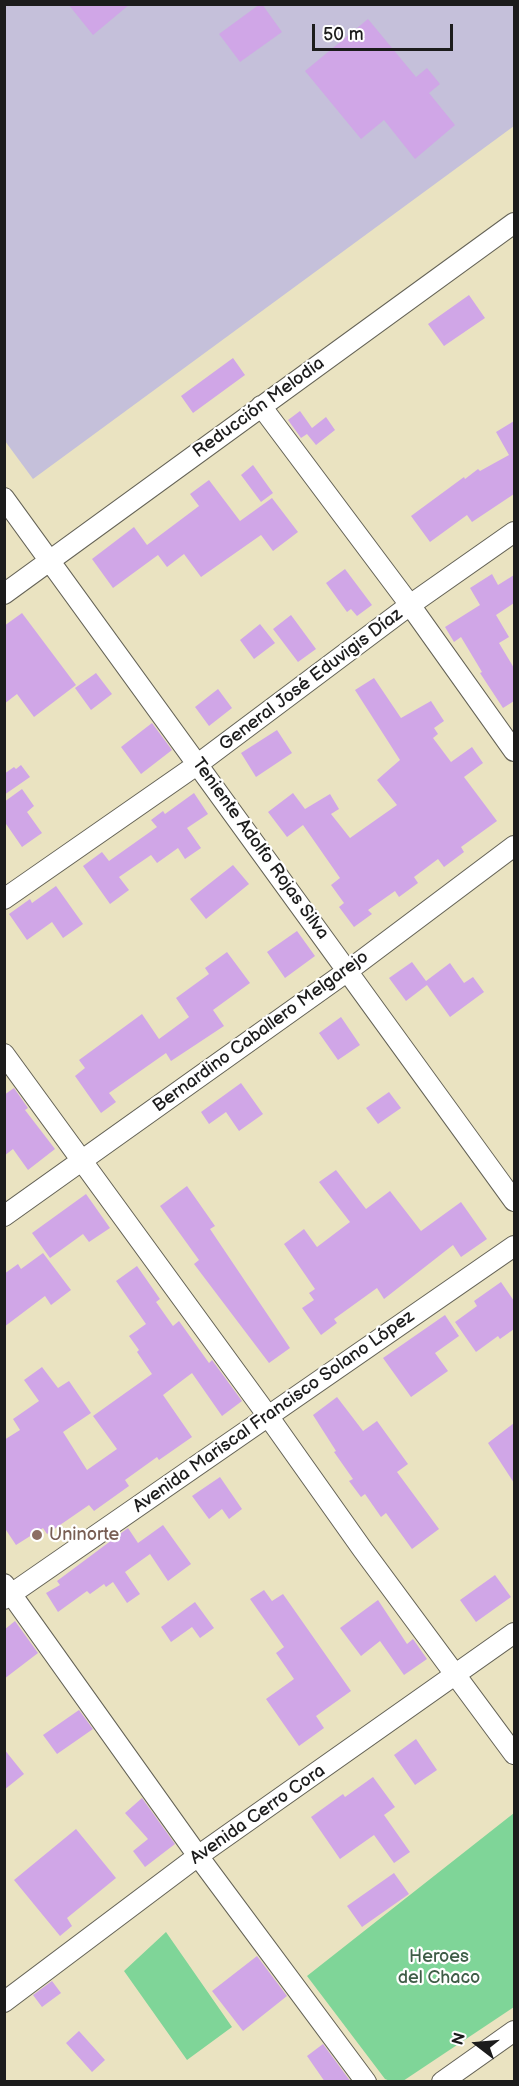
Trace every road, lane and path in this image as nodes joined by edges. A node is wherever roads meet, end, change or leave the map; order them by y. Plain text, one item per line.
1 (514, 223) edge
2 (261, 406) junction
3 (4, 498) edge
4 (514, 532) edge
5 (49, 560) junction
6 (4, 594) edge
7 (410, 605) junction
8 (514, 751) edge
9 (198, 764) junction
10 (514, 846) edge
11 (4, 899) edge
12 (349, 970) junction
13 (4, 1054) edge
14 (82, 1160) junction
15 (514, 1201) edge
16 (4, 1216) edge
17 (514, 1246) edge
18 (268, 1416) junction
19 (7, 1592) edge
20 (514, 1633) edge
21 (457, 1674) junction
22 (514, 1754) edge
23 (198, 1856) junction
24 (4, 2002) edge
25 (514, 2031) edge
26 (366, 2082) edge
27 (442, 2082) edge

1 - 2 street, Reducción Melodia
2 - 5 street, Reducción Melodia
2 - 7 street
3 - 5 street, Teniente Adolfo Rojas Silva
4 - 7 street, General José Eduvigis Díaz
5 - 6 street, Reducción Melodia
5 - 9 street, Teniente Adolfo Rojas Silva
7 - 8 street
7 - 9 street, General José Eduvigis Díaz
9 - 11 street, General José Eduvigis Díaz
9 - 12 street, Teniente Adolfo Rojas Silva
10 - 12 street, Bernardino Caballero Melgarejo
12 - 14 street, Bernardino Caballero Melgarejo
12 - 15 street, Teniente Adolfo Rojas Silva
13 - 14 street
14 - 16 street, Bernardino Caballero Melgarejo
14 - 18 street
17 - 18 street, Avenida Mariscal Francisco Solano López
18 - 19 street, Avenida Mariscal Francisco Solano López
18 - 21 street
19 - 23 street
20 - 21 street, Avenida Cerro Cora
21 - 22 street
21 - 23 street, Avenida Cerro Cora
23 - 24 street, Avenida Cerro Cora
23 - 26 street
25 - 27 street

